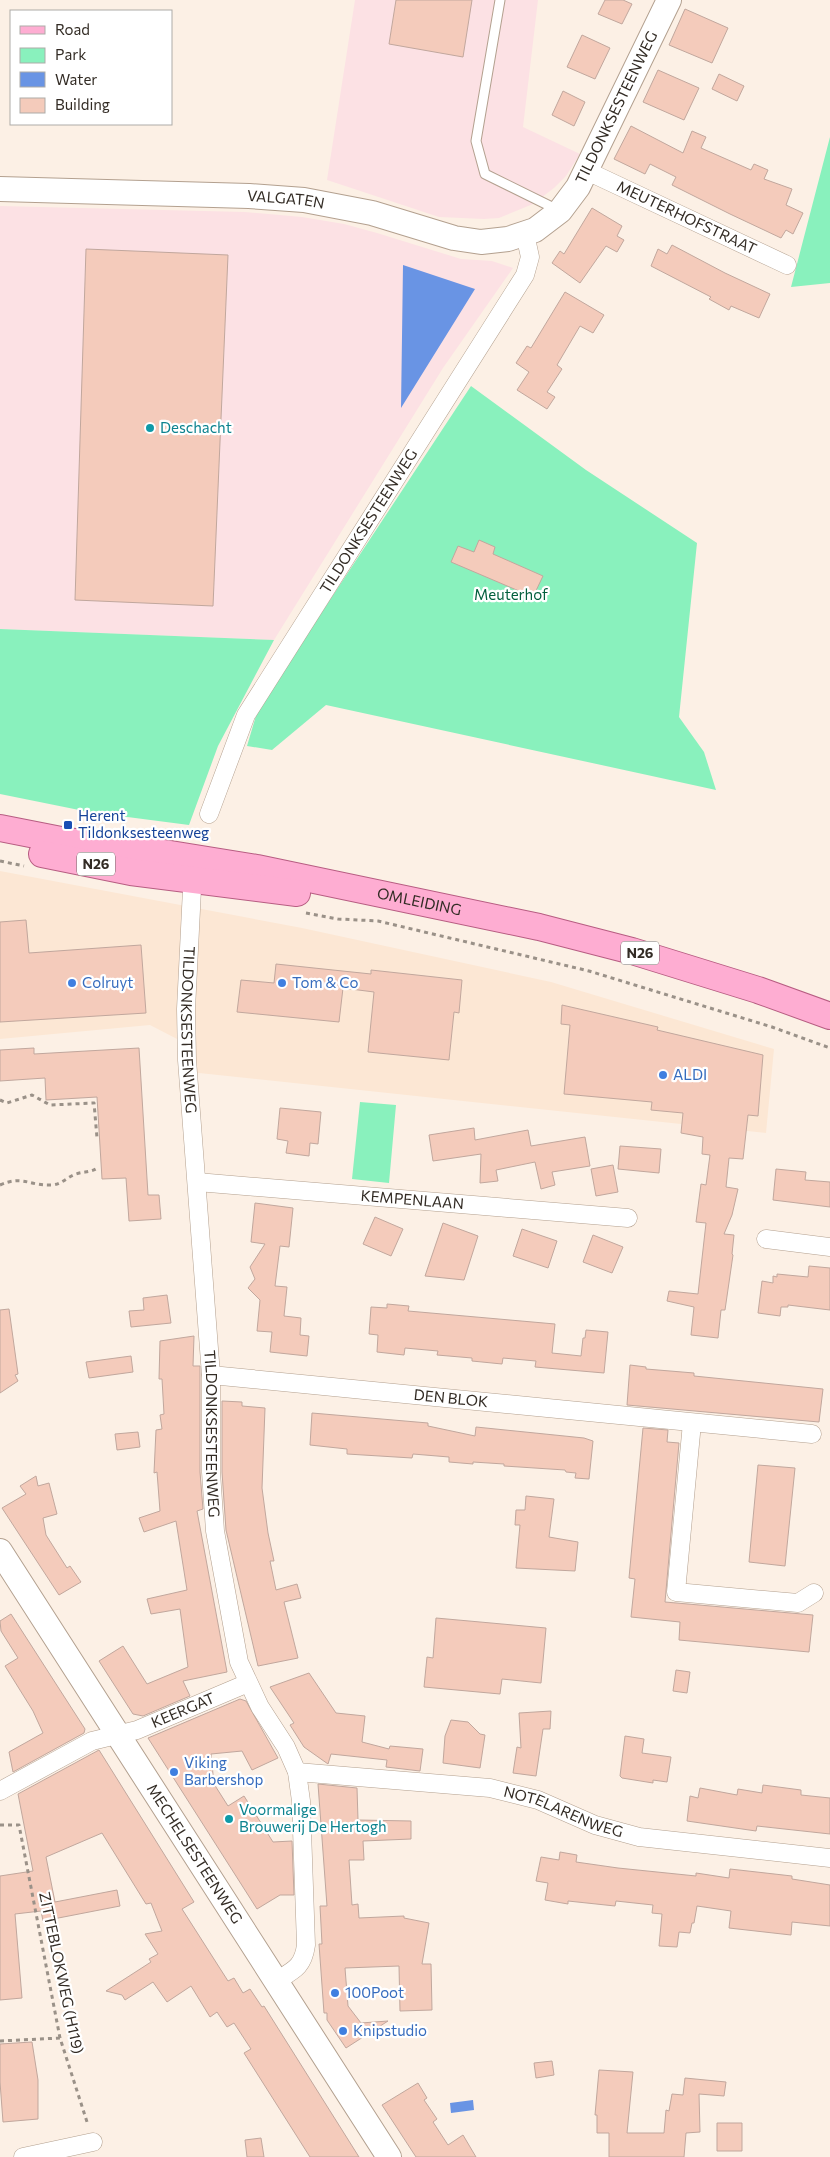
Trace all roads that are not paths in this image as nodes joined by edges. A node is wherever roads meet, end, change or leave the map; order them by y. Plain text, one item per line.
1 (500, 0) edge
2 (669, 0) edge
3 (587, 171) junction
4 (0, 189) edge
5 (560, 211) junction
6 (525, 234) junction
7 (787, 265) dead end
8 (209, 814) dead end
9 (0, 828) edge
10 (0, 842) edge
11 (192, 868) junction
12 (830, 1016) edge
13 (830, 1030) edge
14 (197, 1182) junction
15 (628, 1218) dead end
16 (766, 1239) dead end
17 (830, 1247) edge
18 (211, 1375) junction
19 (692, 1423) junction
20 (812, 1434) dead end
21 (0, 1551) edge
22 (814, 1593) dead end
23 (248, 1683) junction
24 (117, 1734) junction
25 (297, 1772) junction
26 (0, 1791) edge
27 (830, 1858) edge
28 (276, 1981) junction
29 (93, 2142) road end
30 (23, 2157) edge
31 (388, 2157) edge

1 - 5 lane
2 - 3 street, TILDONKSESTEENWEG
3 - 5 street, TILDONKSESTEENWEG
3 - 7 street, MEUTERHOFSTRAAT
4 - 6 street, VALGATEN
5 - 6 street, VALGATEN
6 - 8 street, TILDONKSESTEENWEG
9 - 11 main road, OMLEIDING / N26
10 - 11 main road, OMLEIDING / N26
11 - 12 main road, OMLEIDING / N26
11 - 13 main road, OMLEIDING / N26
11 - 14 street, TILDONKSESTEENWEG
14 - 15 street, KEMPENLAAN
14 - 18 street, TILDONKSESTEENWEG
16 - 17 street
18 - 19 street, DEN BLOK
18 - 23 street, TILDONKSESTEENWEG
19 - 20 street, DEN BLOK
19 - 22 street
21 - 24 street, MECHELSESTEENWEG
23 - 24 street, KEERGAT
23 - 25 street, TILDONKSESTEENWEG
24 - 26 street, KEERGAT
24 - 28 street, MECHELSESTEENWEG
25 - 27 street, NOTELARENWEG
25 - 28 street, TILDONKSESTEENWEG
28 - 31 street, MECHELSESTEENWEG
29 - 30 street

